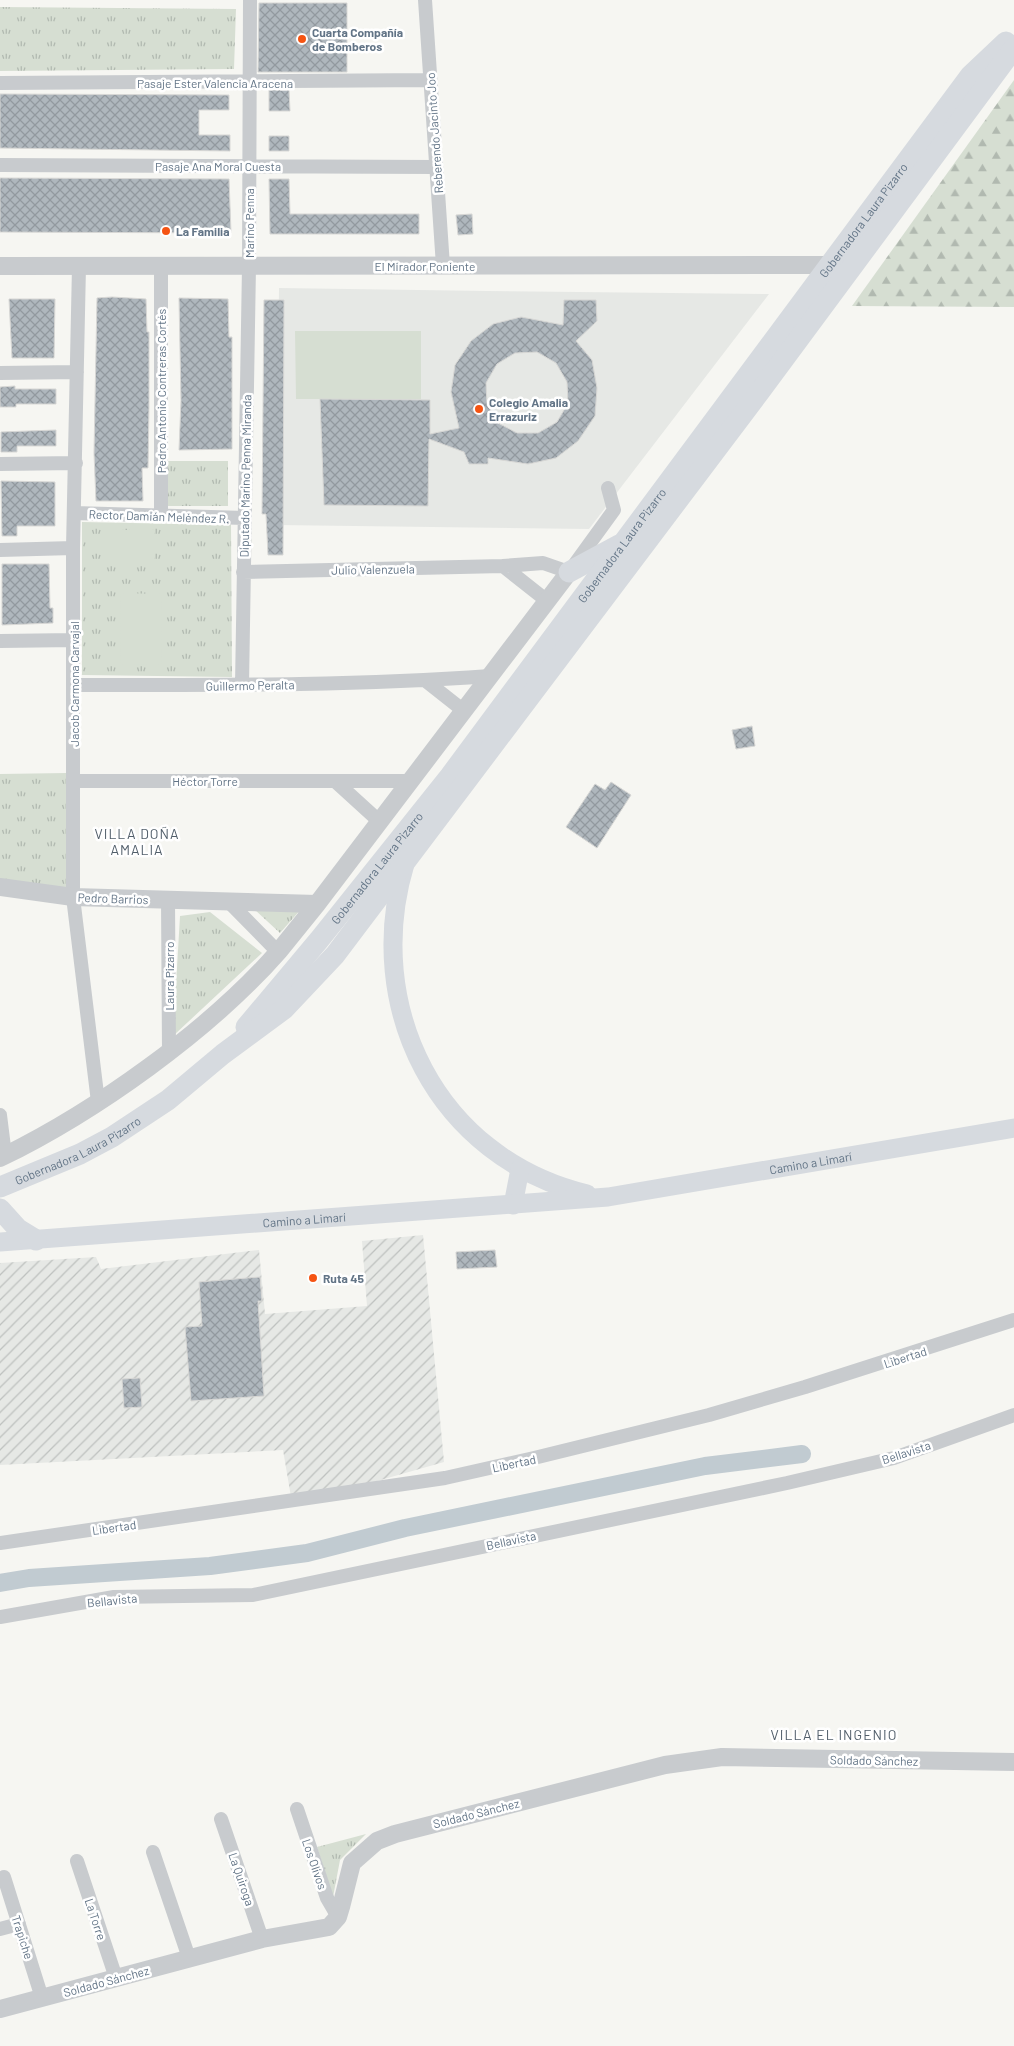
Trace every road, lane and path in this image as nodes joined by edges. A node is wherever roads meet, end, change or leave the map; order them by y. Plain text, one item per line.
1 (250, 0) edge
2 (425, 0) edge
3 (1014, 34) edge
4 (1014, 48) edge
5 (430, 80) junction
6 (0, 83) edge
7 (250, 83) junction
8 (0, 165) edge
9 (250, 166) junction
10 (436, 167) junction
11 (0, 266) edge
12 (80, 266) junction
13 (161, 266) junction
14 (249, 266) junction
15 (443, 266) junction
16 (839, 269) junction
17 (77, 372) junction
18 (0, 373) edge
19 (76, 463) junction
20 (0, 464) edge
21 (608, 488) dead end
22 (74, 513) junction
23 (161, 516) junction
24 (244, 518) junction
25 (626, 542) junction
26 (74, 548) junction
27 (0, 550) edge
28 (503, 566) junction
29 (244, 572) junction
30 (568, 572) junction
31 (546, 600) junction
32 (74, 640) junction
33 (0, 641) edge
34 (490, 676) junction
35 (426, 680) junction
36 (74, 685) junction
37 (242, 685) junction
38 (464, 711) junction
39 (450, 776) junction
40 (74, 781) junction
41 (335, 781) junction
42 (410, 781) junction
43 (380, 822) junction
44 (405, 864) junction
45 (0, 887) edge
46 (73, 897) junction
47 (168, 900) junction
48 (228, 901) junction
49 (317, 904) junction
50 (278, 952) junction
51 (169, 1051) junction
52 (223, 1054) junction
53 (98, 1102) junction
54 (0, 1115) edge
55 (1014, 1128) edge
56 (3, 1156) edge
57 (520, 1169) junction
58 (0, 1187) edge
59 (608, 1197) junction
60 (513, 1205) junction
61 (0, 1209) edge
62 (36, 1240) junction
63 (0, 1242) edge
64 (1014, 1320) edge
65 (1014, 1415) edge
66 (0, 1543) edge
67 (0, 1617) edge
68 (1014, 1762) edge
69 (297, 1808) dead end
70 (221, 1819) dead end
71 (153, 1852) dead end
72 (77, 1861) dead end
73 (4, 1877) dead end
74 (338, 1917) junction
75 (18, 1924) junction
76 (0, 1929) edge
77 (262, 1939) junction
78 (189, 1958) junction
79 (116, 1978) junction
80 (42, 1998) junction
81 (0, 2008) edge

1 - 7 street, Marino Penna
2 - 5 street, Reberendo Jacinto Joo
3 - 16 main road, Gobernadora Laura Pizarro
4 - 16 main road, Gobernadora Laura Pizarro
5 - 7 street, Pasaje Ester Valencia Aracena
5 - 10 street, Reberendo Jacinto Joo
6 - 7 street, Pasaje Ester Valencia Aracena
7 - 9 street, Marino Penna
8 - 9 street, Pasaje Ana Moral Cuesta
9 - 10 street, Pasaje Ana Moral Cuesta
9 - 14 street, Marino Penna
10 - 15 street, Reberendo Jacinto Joo
11 - 12 street, El Mirador Poniente
12 - 13 street, El Mirador Poniente
12 - 17 street, Jacob Carmona Carvajal
13 - 14 street, El Mirador Poniente
13 - 23 street, Pedro Antonio Contreras Cortés
14 - 15 street, El Mirador Poniente
14 - 24 street, Diputado Marino Penna Miranda
15 - 16 street, El Mirador Poniente
16 - 25 main road, Gobernadora Laura Pizarro
16 - 44 main road, Gobernadora Laura Pizarro
17 - 18 street
17 - 19 street, Jacob Carmona Carvajal
19 - 20 street
19 - 22 street, Jacob Carmona Carvajal
21 - 30 street, Gobernadora Laura Pizarro
22 - 23 street, Rector Damián Meléndez R.
22 - 26 street, Jacob Carmona Carvajal
23 - 24 street, Rector Damián Meléndez R.
24 - 29 street, Diputado Marino Penna Miranda
25 - 30 main road
25 - 39 main road, Gobernadora Laura Pizarro
26 - 27 street
26 - 32 street, Jacob Carmona Carvajal
28 - 29 street, Julio Valenzuela
28 - 30 street, Julio Valenzuela
28 - 31 street
29 - 37 street, Diputado Marino Penna Miranda
30 - 31 street, Gobernadora Laura Pizarro
31 - 34 street, Gobernadora Laura Pizarro
32 - 33 street
32 - 36 street, Jacob Carmona Carvajal
34 - 35 street, Guillermo Peralta
34 - 38 street, Gobernadora Laura Pizarro
35 - 37 street, Guillermo Peralta
35 - 38 street
36 - 37 street, Guillermo Peralta
36 - 40 street, Jacob Carmona Carvajal
38 - 42 street, Gobernadora Laura Pizarro
39 - 44 main road
39 - 52 main road, Gobernadora Laura Pizarro
40 - 41 street, Héctor Torre
40 - 46 street, Jacob Carmona Carvajal
41 - 42 street, Héctor Torre
41 - 43 street
42 - 43 street, Gobernadora Laura Pizarro
43 - 49 street, Gobernadora Laura Pizarro
44 - 52 main road, Gobernadora Laura Pizarro
44 - 57 main road, Camino a Limarí
45 - 46 street, Pedro Barrios
46 - 47 street, Pedro Barrios
46 - 53 street, Jacob Carmona Carvajal
47 - 48 street, Pedro Barrios
47 - 51 street, Laura Pizarro
48 - 49 street, Pedro Barrios
48 - 50 street
49 - 50 street, Gobernadora Laura Pizarro
50 - 51 street, Gobernadora Laura Pizarro
51 - 53 street, Gobernadora Laura Pizarro
52 - 58 main road, Gobernadora Laura Pizarro
53 - 56 street, Gobernadora Laura Pizarro
54 - 56 street
55 - 59 main road, Camino a Limarí
57 - 59 main road, Camino a Limarí
57 - 60 main road
59 - 60 main road, Camino a Limarí
60 - 62 main road, Camino a Limarí
61 - 62 main road
62 - 63 main road, Camino a Limarí
64 - 66 street, Libertad
65 - 67 street, Bellavista
68 - 74 street, Soldado Sánchez
69 - 74 street, Los Olivos
70 - 77 street, La Quiroga
71 - 78 street
72 - 79 street, La Torre
73 - 75 street, Trapiche
74 - 77 street, Soldado Sánchez
75 - 76 street
75 - 80 street, Trapiche
77 - 78 street, Soldado Sánchez
78 - 79 street, Soldado Sánchez
79 - 80 street, Soldado Sánchez
80 - 81 street, Soldado Sánchez

